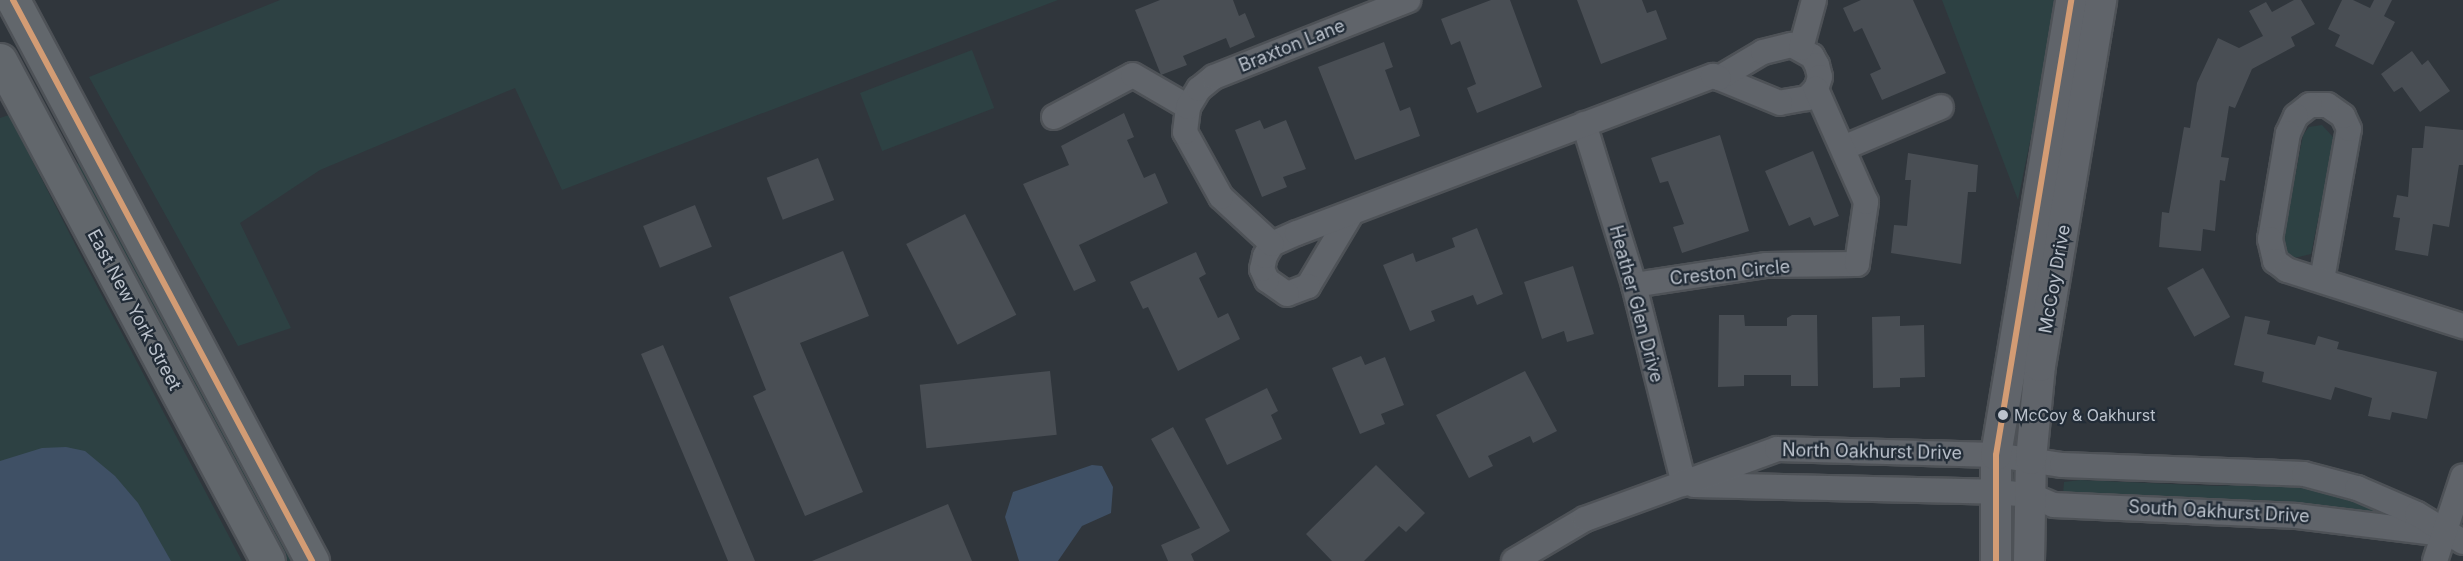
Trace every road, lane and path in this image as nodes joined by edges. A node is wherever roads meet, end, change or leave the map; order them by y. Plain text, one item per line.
1 (13, 0) edge
2 (1408, 0) edge
3 (1814, 0) edge
4 (2071, 0) edge
5 (2101, 0) edge
6 (1801, 48) junction
7 (0, 60) edge
8 (1719, 78) junction
9 (1816, 89) junction
10 (1188, 107) junction
11 (1941, 107) dead end
12 (1054, 117) dead end
13 (1584, 124) junction
14 (1843, 148) junction
15 (1351, 214) junction
16 (1272, 244) junction
17 (2322, 280) junction
18 (1634, 285) junction
19 (2463, 326) edge
20 (1996, 455) junction
21 (2031, 459) junction
22 (2463, 476) edge
23 (1684, 484) junction
24 (1996, 492) junction
25 (2030, 495) junction
26 (2454, 538) edge
27 (268, 561) edge
28 (312, 561) edge
29 (1514, 561) edge
30 (1996, 561) edge
31 (2029, 561) edge
32 (2435, 561) edge

1 - 28 main road
2 - 10 street, Braxton Lane
3 - 6 street
4 - 20 street, McCoy Drive
5 - 21 street, McCoy Drive
6 - 8 street
6 - 9 street
7 - 27 main road, East New York Street
8 - 9 street
8 - 13 street
9 - 14 street, Creston Circle
10 - 12 street
10 - 16 street
11 - 14 street
13 - 15 street
13 - 18 street, Heather Glen Drive
14 - 18 street, Creston Circle
15 - 16 street
15 - 16 street
17 - 17 street
17 - 19 street
18 - 23 street, Heather Glen Drive
20 - 21 street, North Oakhurst Drive
20 - 23 street, North Oakhurst Drive
20 - 24 street, McCoy Drive
21 - 25 street, McCoy Drive
21 - 26 street
22 - 26 street
23 - 24 street, North Oakhurst Drive
23 - 29 street, North Oakhurst Drive
24 - 25 street, South Oakhurst Drive
24 - 30 street, McCoy Drive
25 - 26 street, South Oakhurst Drive
25 - 31 street, McCoy Drive
26 - 32 street

